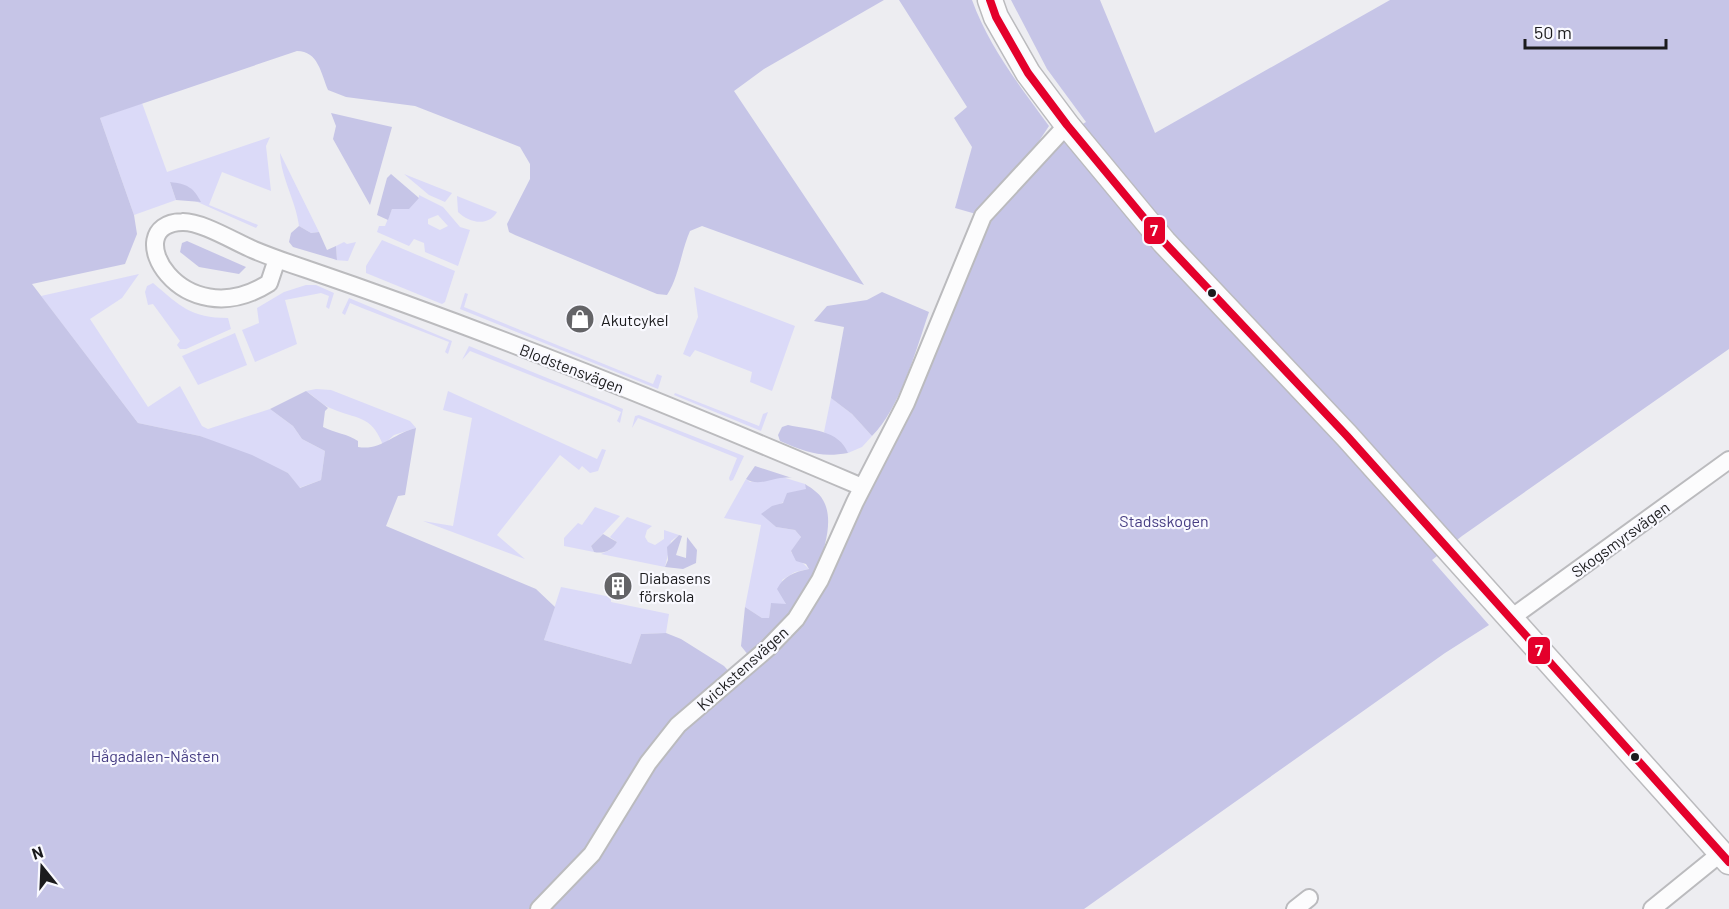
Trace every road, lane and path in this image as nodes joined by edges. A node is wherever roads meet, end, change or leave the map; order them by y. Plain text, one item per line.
1 (990, 0) edge
2 (1067, 125) junction
3 (277, 259) junction
4 (1729, 460) edge
5 (862, 487) junction
6 (1511, 618) junction
7 (1725, 857) edge
8 (1309, 898) dead end
9 (539, 909) edge
10 (1295, 909) edge
11 (1652, 909) edge

1 - 2 street
2 - 5 street, Kvickstensvägen
2 - 6 street
3 - 3 street, Blodstensvägen
3 - 5 street, Blodstensvägen
4 - 6 street, Skogsmyrsvägen
5 - 9 street, Kvickstensvägen
6 - 7 street
7 - 11 street
8 - 10 street

